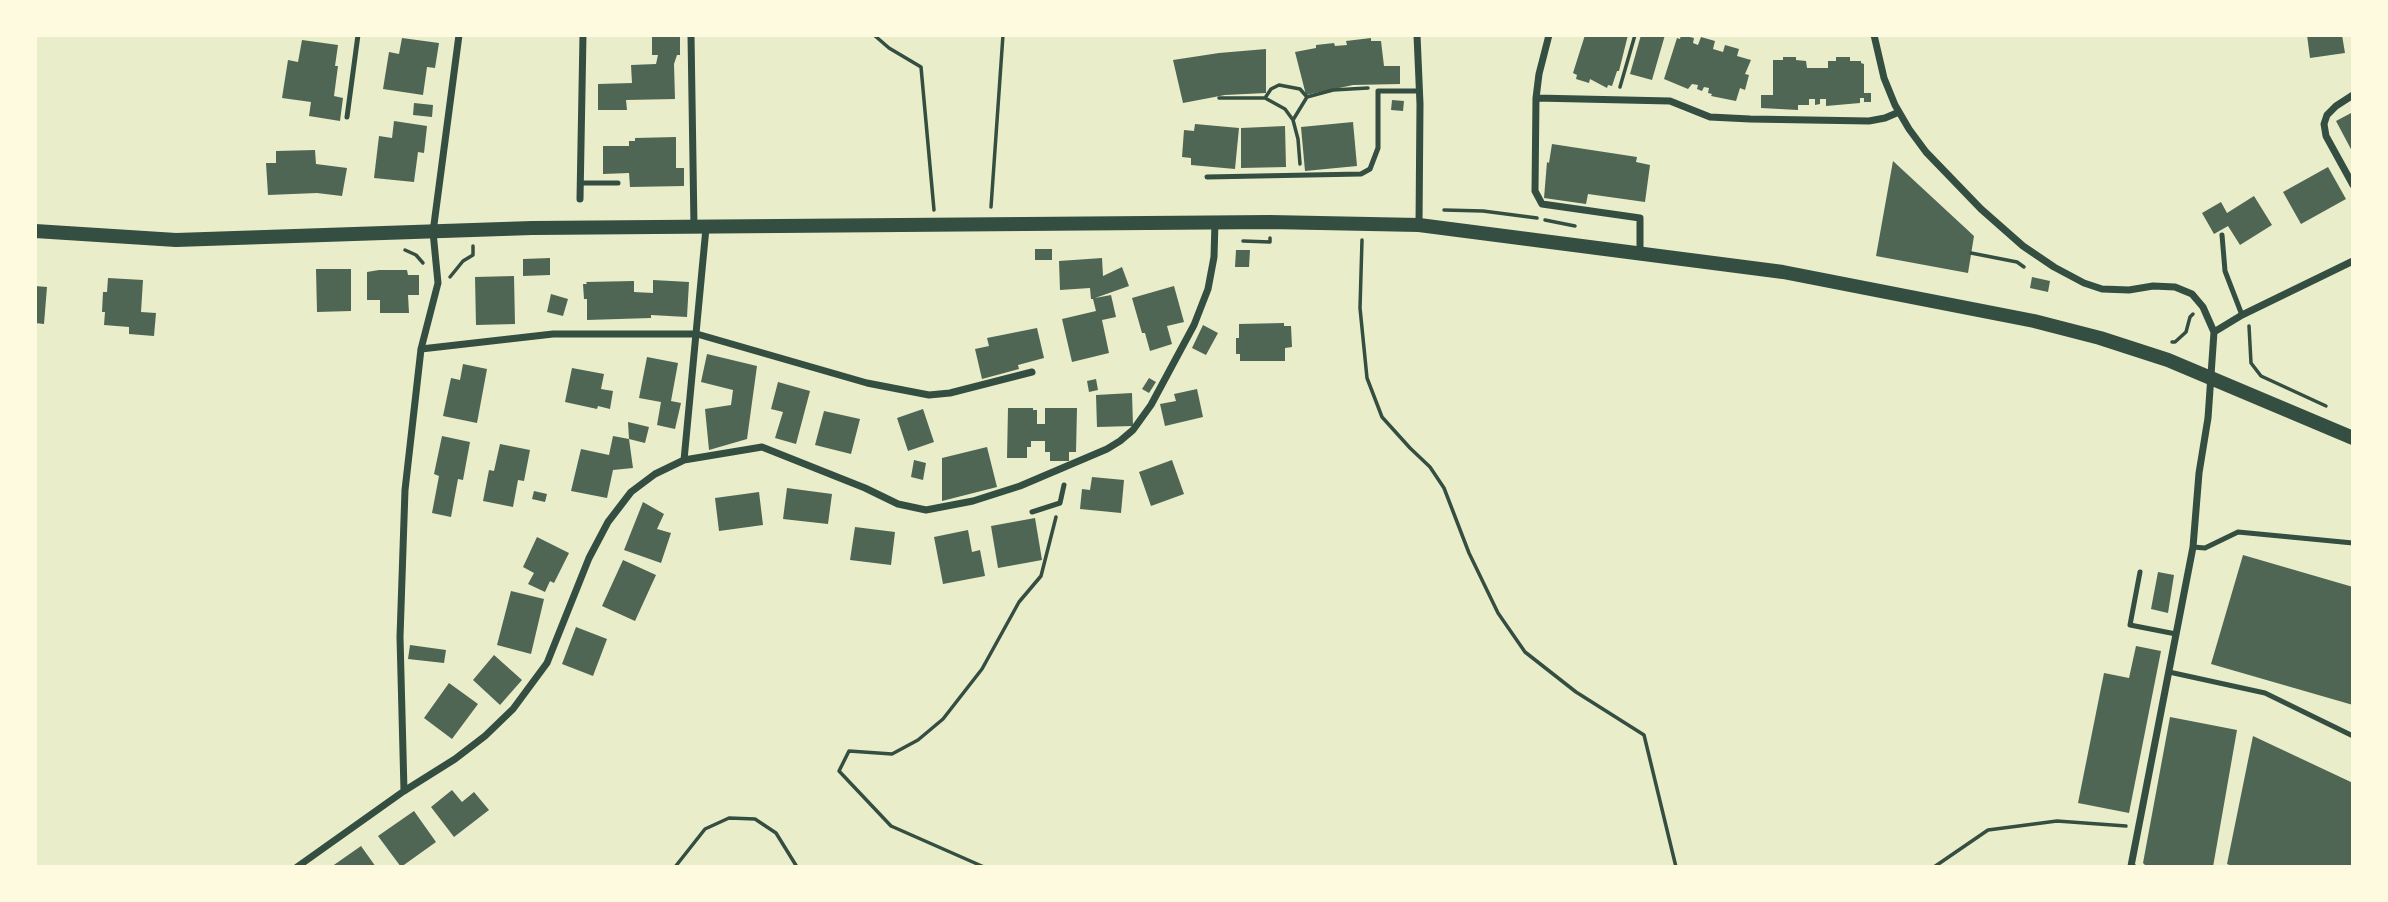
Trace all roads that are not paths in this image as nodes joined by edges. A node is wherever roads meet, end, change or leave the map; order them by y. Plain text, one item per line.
1 (358, 35) edge
2 (459, 35) edge
3 (583, 35) edge
4 (691, 35) edge
5 (1417, 35) edge
6 (1549, 35) edge
7 (1874, 35) edge
8 (1420, 91) junction
9 (2353, 95) edge
10 (1536, 98) junction
11 (1899, 111) junction
12 (347, 117) dead end
13 (1207, 177) dead end
14 (580, 183) junction
15 (618, 183) dead end
16 (2353, 185) edge
17 (580, 199) dead end
18 (1215, 222) junction
19 (1419, 225) junction
20 (700, 228) junction
21 (35, 231) edge
22 (433, 232) junction
23 (2222, 235) dead end
24 (1640, 253) junction
25 (2353, 261) edge
26 (2242, 315) junction
27 (2214, 332) junction
28 (698, 334) junction
29 (421, 349) junction
30 (1032, 372) dead end
31 (2210, 376) junction
32 (2353, 438) edge
33 (684, 460) junction
34 (1063, 485) dead end
35 (1032, 512) dead end
36 (2353, 543) edge
37 (2193, 547) junction
38 (2140, 572) dead end
39 (2176, 634) junction
40 (2169, 672) junction
41 (2353, 736) edge
42 (404, 791) junction
43 (297, 867) edge
44 (2133, 867) edge

1 - 12 lane
2 - 22 street
3 - 14 street
4 - 20 street
5 - 8 street
6 - 10 street
7 - 11 street
8 - 13 lane
8 - 19 street
9 - 16 street
10 - 11 street
10 - 24 street
11 - 27 street
14 - 15 lane
14 - 17 street
18 - 19 main road
18 - 20 main road
18 - 33 street
19 - 24 main road
20 - 22 main road
20 - 28 street
21 - 22 main road
22 - 29 street
23 - 26 lane
24 - 31 main road
25 - 26 street
26 - 27 street
27 - 31 street
28 - 29 street
28 - 30 street
28 - 33 street
29 - 42 street
31 - 32 main road
31 - 37 street
33 - 42 street
34 - 35 lane
36 - 37 lane
37 - 39 street
38 - 39 lane
39 - 40 street
40 - 41 lane
40 - 44 street
42 - 43 street

